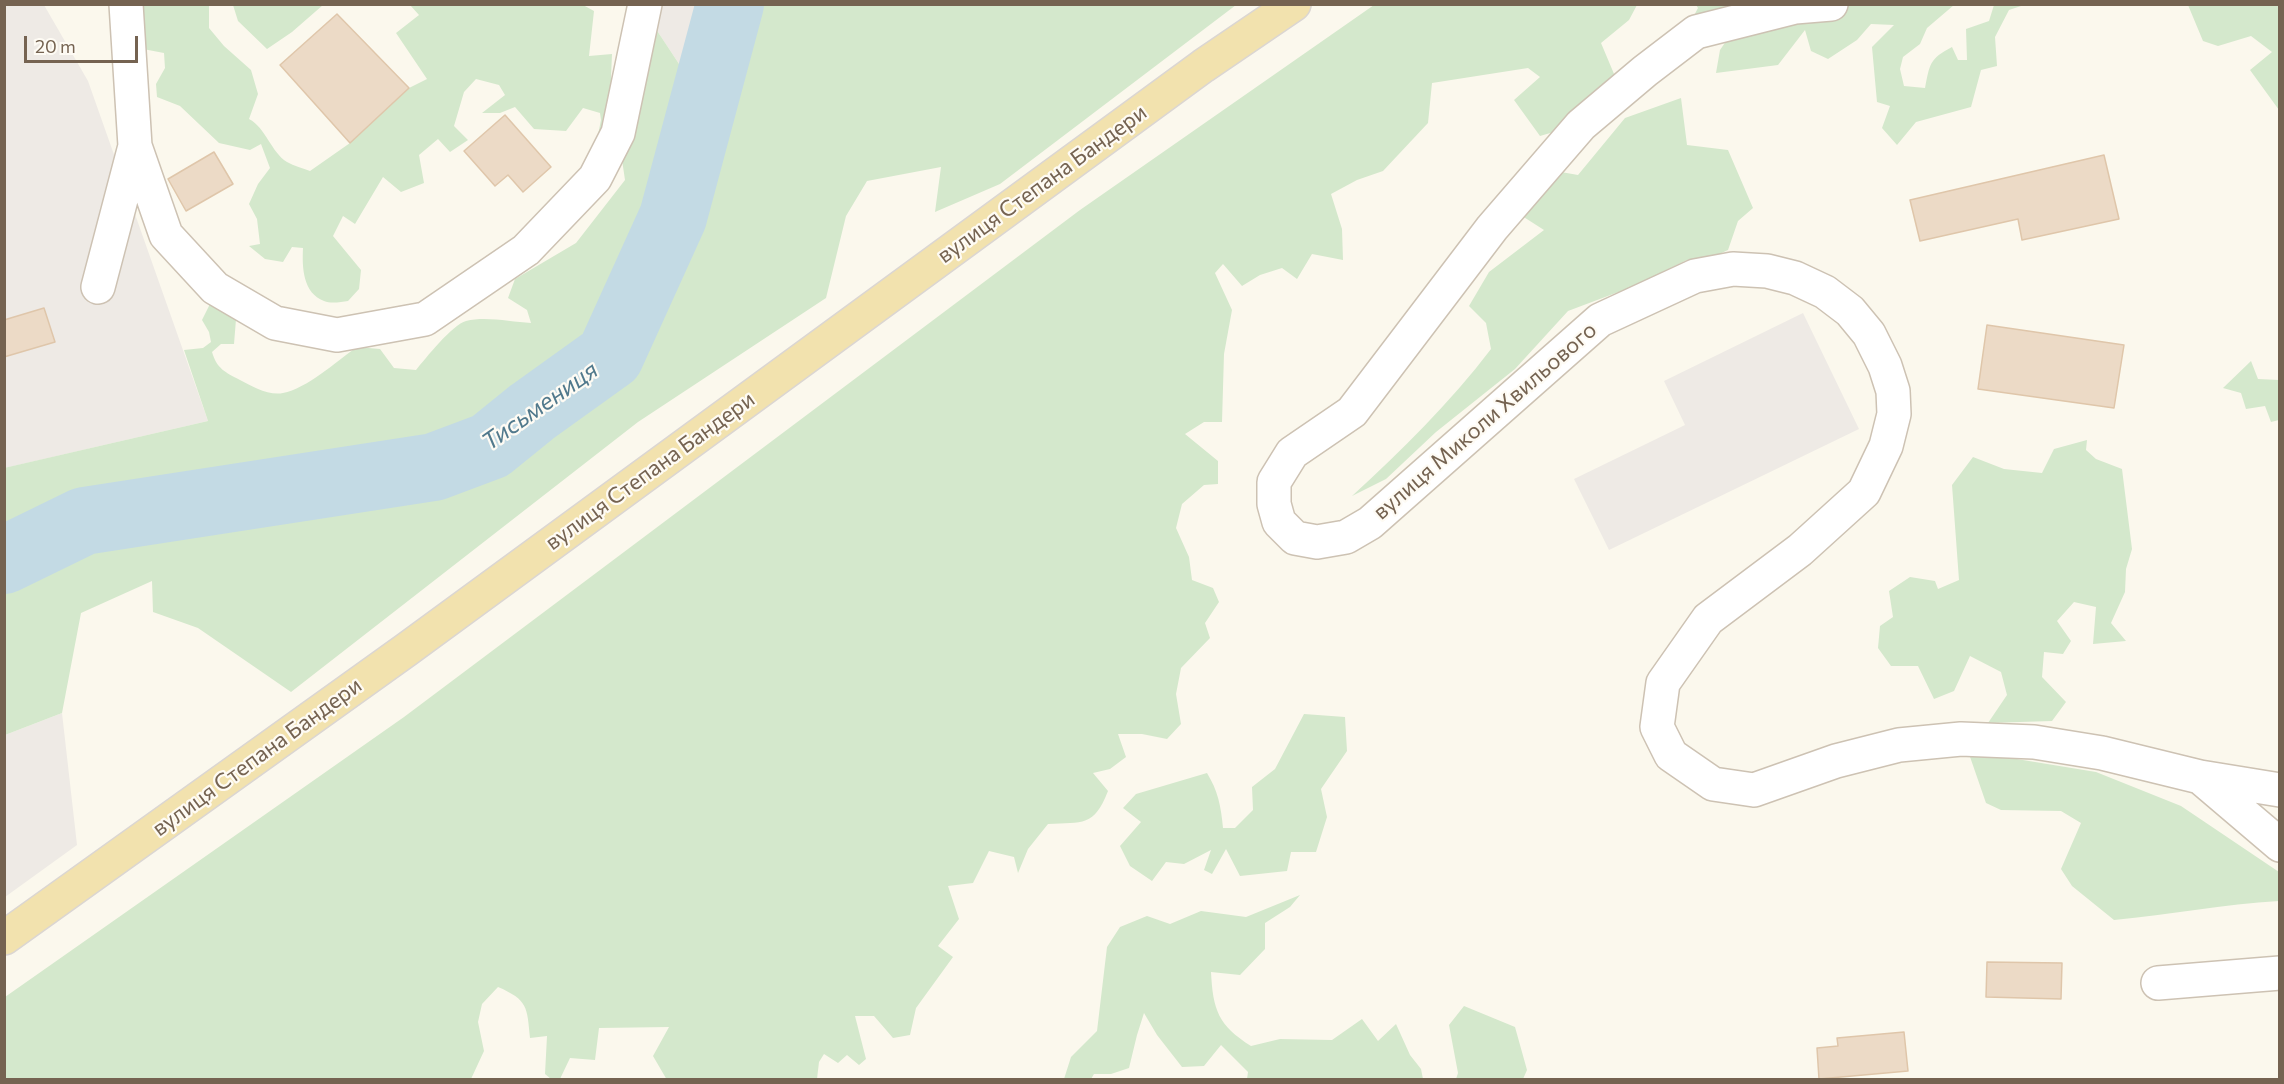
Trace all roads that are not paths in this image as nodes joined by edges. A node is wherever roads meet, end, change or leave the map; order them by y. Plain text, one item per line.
1 (126, 4) edge
2 (645, 4) edge
3 (1294, 4) edge
4 (1831, 4) edge
5 (135, 146) junction
6 (98, 287) dead end
7 (2200, 777) junction
8 (2280, 790) edge
9 (2280, 845) edge
10 (4, 938) edge
11 (2280, 973) edge
12 (2158, 982) dead end

1 - 5 street
2 - 5 street
3 - 10 main road, вулиця Степана Бандери
4 - 7 street, вулиця Миколи Хвильового
5 - 6 street
7 - 8 street
7 - 9 street, вулиця Миколи Хвильового
11 - 12 street

